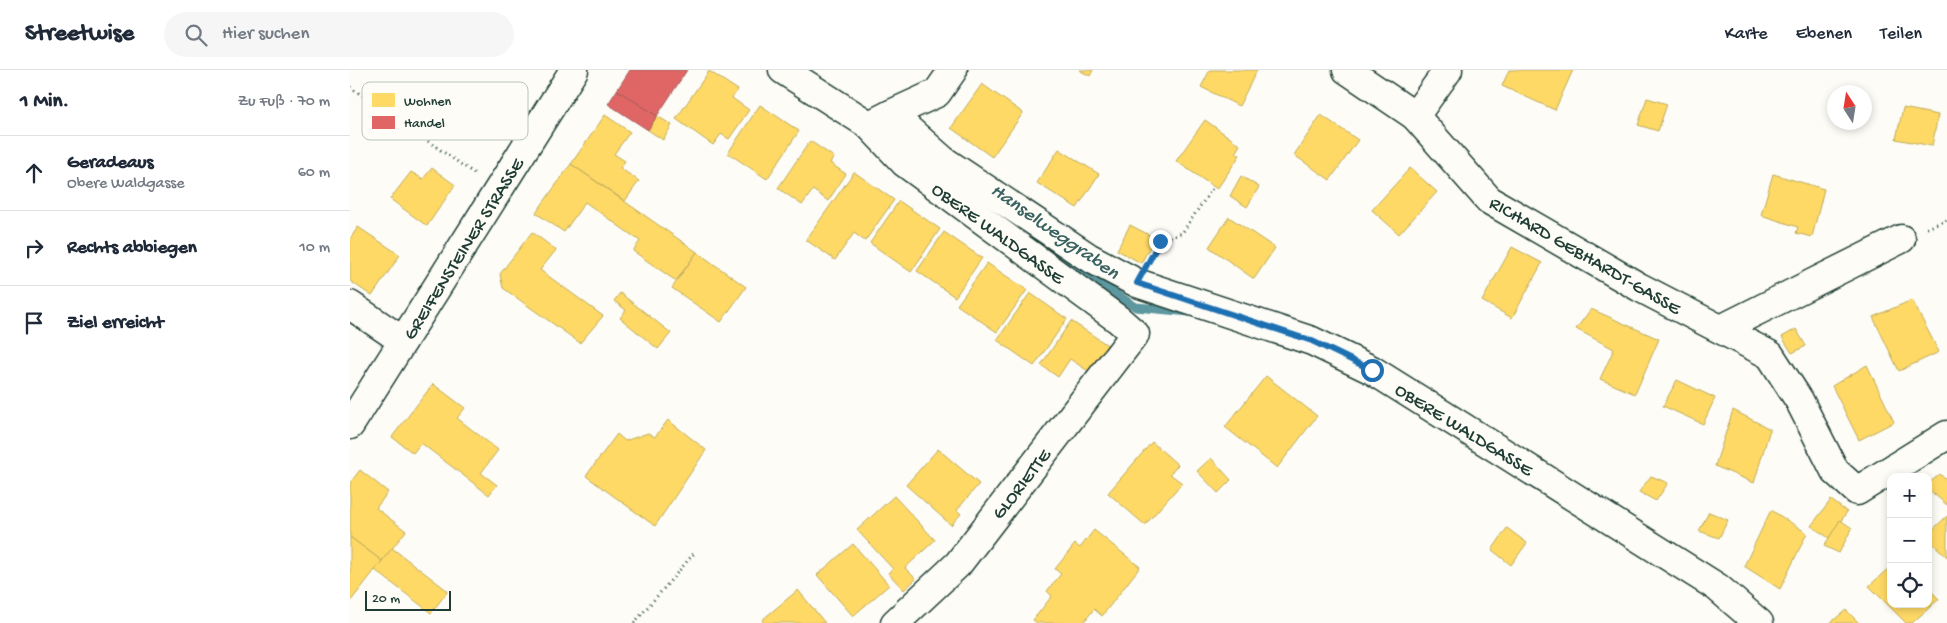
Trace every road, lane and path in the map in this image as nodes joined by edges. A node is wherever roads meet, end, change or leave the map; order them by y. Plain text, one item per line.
1 (574, 70) edge
2 (783, 70) edge
3 (954, 70) edge
4 (1347, 70) edge
5 (1448, 70) edge
6 (350, 87) edge
7 (362, 95) edge
8 (1414, 116) junction
9 (880, 119) junction
10 (426, 140) edge
11 (1212, 189) dead end
12 (498, 190) junction
13 (1901, 239) dead end
14 (1137, 283) junction
15 (350, 305) edge
16 (1721, 329) junction
17 (1135, 334) joint
18 (403, 341) junction
19 (350, 425) edge
20 (1947, 434) edge
21 (696, 551) dead end
22 (634, 623) edge
23 (896, 623) edge
24 (1759, 623) edge

1 - 12 street, GREIFENSTEINER STRASSE
2 - 9 street, OBERE WALDGASSE
3 - 9 street
4 - 8 street, RICHARD GEBHARDT-GASSE
5 - 8 street
6 - 7 path
8 - 16 street, RICHARD GEBHARDT-GASSE
9 - 14 street, OBERE WALDGASSE
9 - 17 street, OBERE WALDGASSE
10 - 12 path
11 - 14 path
12 - 18 street, GREIFENSTEINER STRASSE
13 - 16 street
14 - 24 street, OBERE WALDGASSE
15 - 18 street
16 - 20 street, RICHARD GEBHARDT-GASSE
17 - 23 street, GLORIETTE
18 - 19 street, GREIFENSTEINER STRASSE
21 - 22 path

